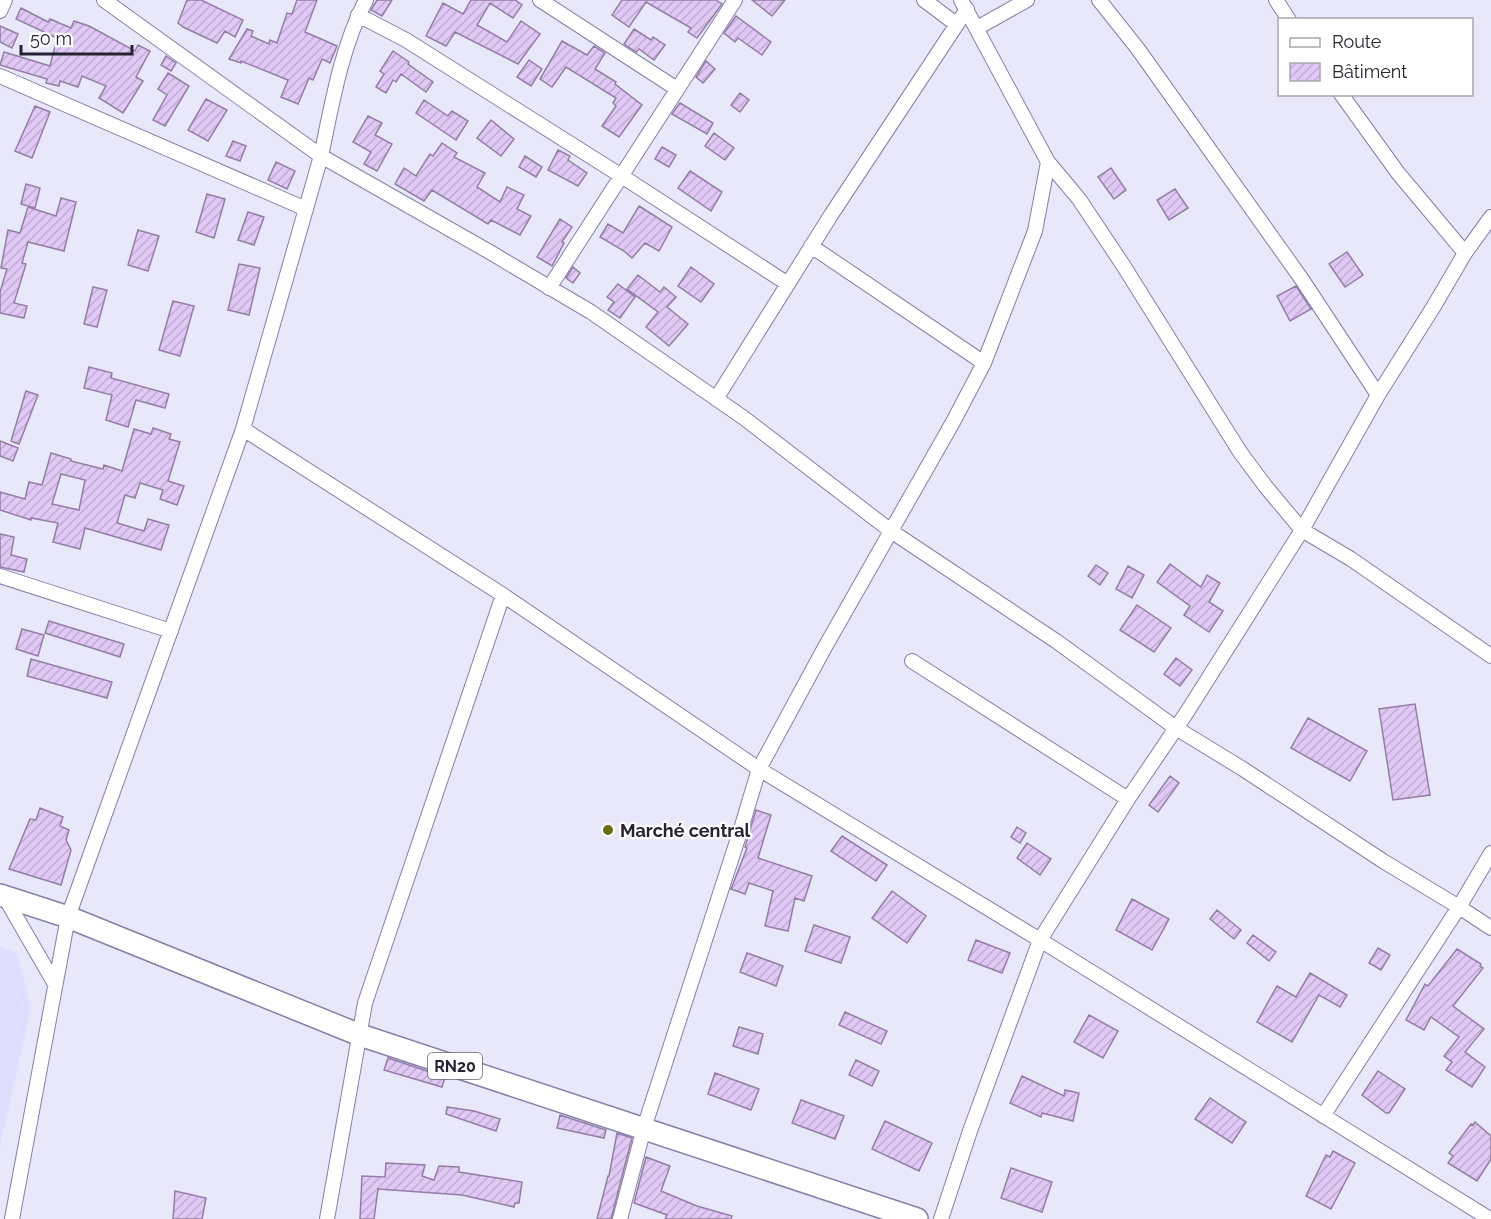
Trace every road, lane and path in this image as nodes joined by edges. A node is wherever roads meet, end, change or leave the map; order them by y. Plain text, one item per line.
1 (4, 0) edge
2 (104, 0) edge
3 (366, 0) edge
4 (540, 0) edge
5 (735, 0) edge
6 (924, 0) edge
7 (1027, 0) edge
8 (1100, 0) edge
9 (1276, 0) edge
10 (964, 5) edge
11 (0, 11) edge
12 (358, 15) junction
13 (1288, 18) edge
14 (956, 24) junction
15 (977, 28) junction
16 (0, 76) edge
17 (676, 89) junction
18 (1342, 96) edge
19 (321, 156) junction
20 (1048, 162) junction
21 (620, 175) junction
22 (306, 209) junction
23 (1491, 217) edge
24 (811, 246) junction
25 (1464, 253) junction
26 (788, 284) junction
27 (549, 288) junction
28 (984, 363) junction
29 (1378, 395) junction
30 (717, 399) junction
31 (243, 429) junction
32 (1302, 530) junction
33 (891, 531) junction
34 (0, 576) edge
35 (503, 595) junction
36 (171, 631) junction
37 (1491, 656) edge
38 (912, 661) dead end
39 (1176, 728) junction
40 (759, 769) junction
41 (1128, 799) junction
42 (1491, 854) edge
43 (2, 895) edge
44 (1458, 907) junction
45 (68, 917) junction
46 (1491, 928) edge
47 (1040, 940) junction
48 (55, 984) junction
49 (360, 1035) junction
50 (1323, 1116) junction
51 (644, 1128) junction
52 (12, 1219) edge
53 (327, 1219) edge
54 (620, 1219) edge
55 (917, 1219) edge
56 (941, 1219) edge
57 (1490, 1219) edge

1 - 11 street
2 - 19 street
3 - 12 street
4 - 17 street
5 - 17 street
6 - 14 street
7 - 15 street
8 - 29 street
9 - 13 street
10 - 14 street
10 - 15 street
12 - 19 street
12 - 21 street
14 - 24 street
15 - 20 street
16 - 22 street
17 - 21 street
18 - 25 street
19 - 22 street
19 - 27 street
20 - 28 street
20 - 32 street
21 - 26 street
21 - 27 street
22 - 31 street
23 - 25 street
24 - 26 street
24 - 28 street
25 - 29 street
26 - 30 street
27 - 30 street
28 - 33 street
29 - 32 street
30 - 33 street
31 - 35 street
31 - 36 street
32 - 37 street
32 - 39 street
33 - 39 street
33 - 40 street
34 - 36 street
35 - 40 street
35 - 49 street
36 - 45 street
38 - 41 street
39 - 41 street
39 - 44 street
40 - 47 street
40 - 51 street
41 - 47 street
42 - 44 street
43 - 45 main road, RN20
43 - 48 street
44 - 46 street
44 - 50 street
45 - 48 street
45 - 49 main road, RN20
47 - 50 street
47 - 56 street
48 - 52 street
49 - 51 main road, RN20
49 - 53 street
50 - 57 street
51 - 54 street
51 - 55 main road, RN20

